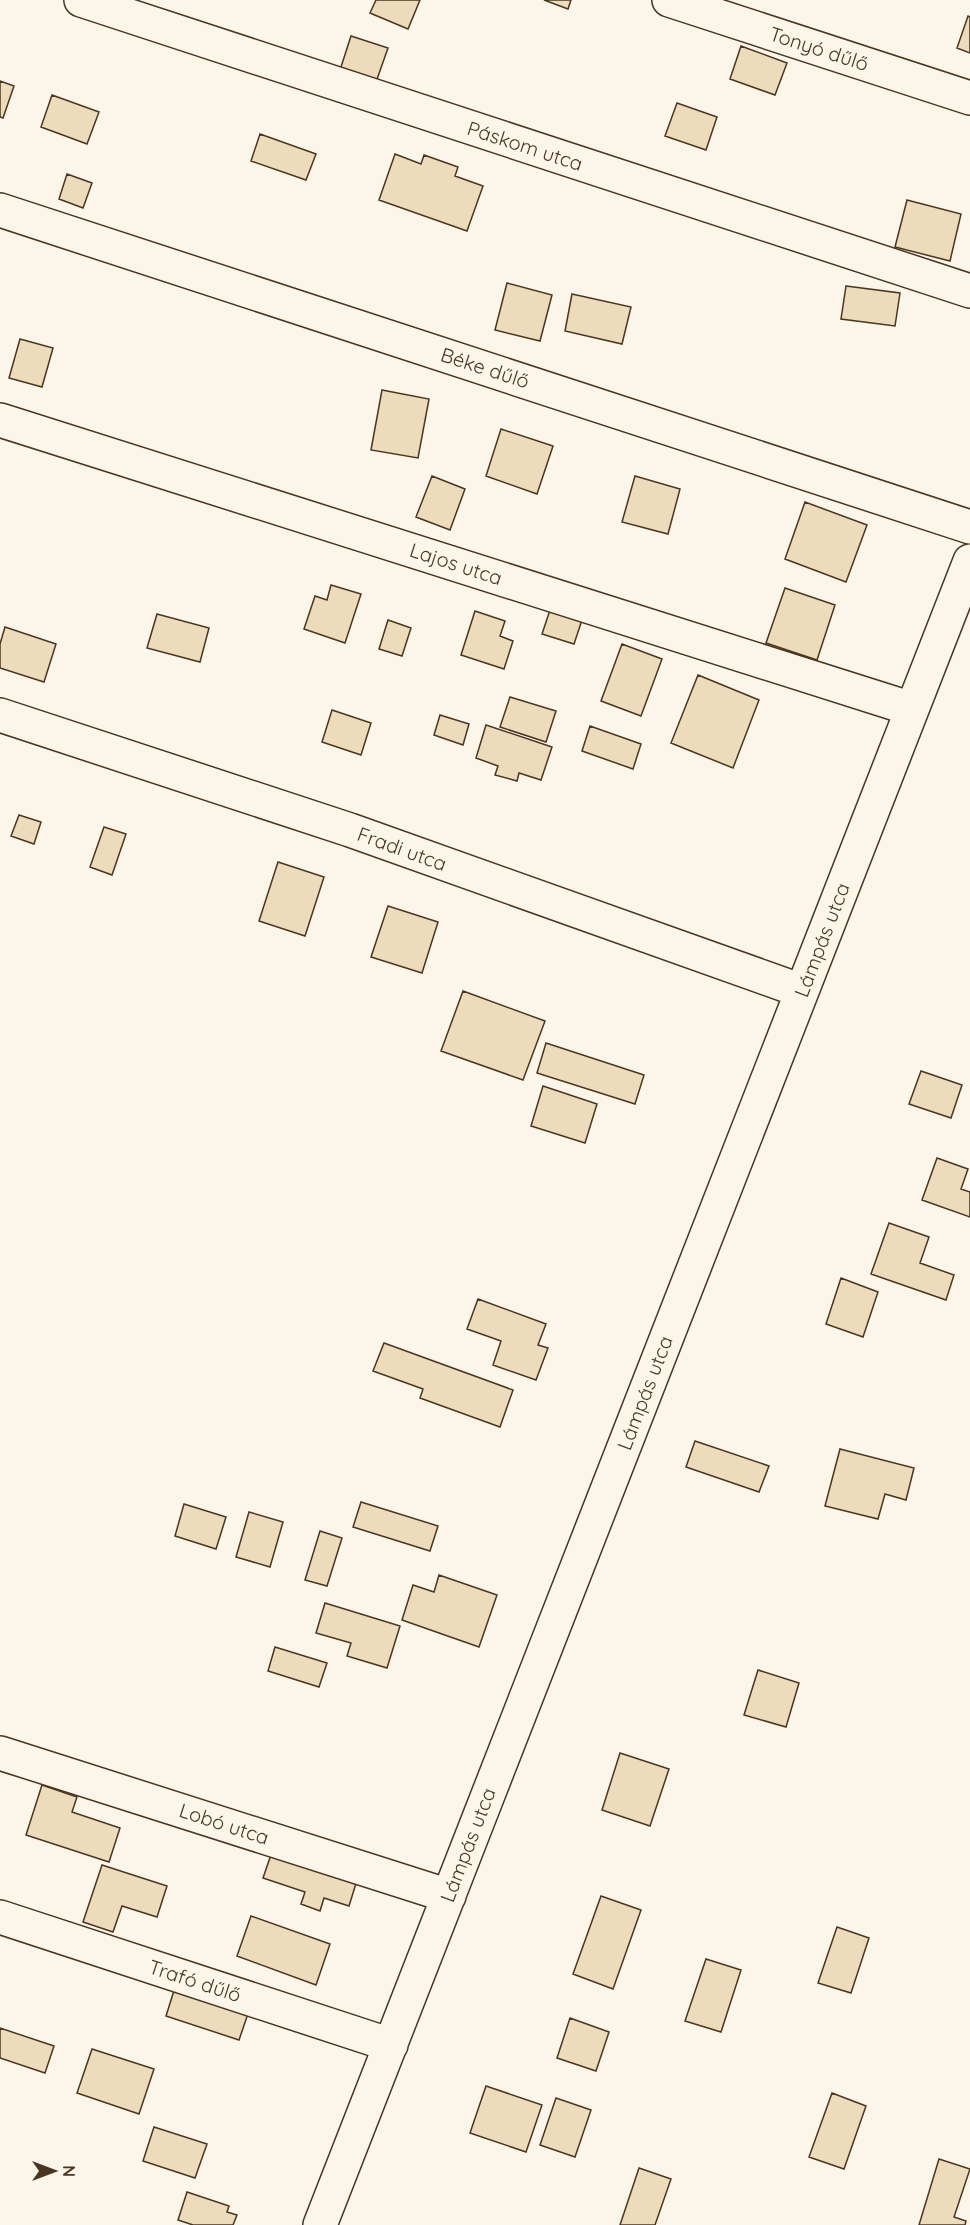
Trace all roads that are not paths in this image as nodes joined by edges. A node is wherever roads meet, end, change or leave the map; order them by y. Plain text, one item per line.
1 (81, 0) edge
2 (669, 0) edge
3 (970, 98) edge
4 (0, 210) edge
5 (970, 291) edge
6 (0, 420) edge
7 (970, 527) edge
8 (970, 561) edge
9 (912, 709) junction
10 (0, 715) edge
11 (802, 991) junction
12 (0, 1753) edge
13 (449, 1896) junction
14 (0, 1917) edge
15 (391, 2045) junction
16 (320, 2225) edge

1 - 5 street, Páskom utca
2 - 3 street, Tonyó dűlő
4 - 7 street, Béke dűlő
6 - 9 street, Lajos utca
8 - 9 street, Lámpás utca
9 - 11 street, Lámpás utca
10 - 11 street, Fradi utca
11 - 13 street, Lámpás utca
12 - 13 street, Lobó utca
13 - 15 street, Lámpás utca
14 - 15 street, Trafó dűlő
15 - 16 street, Lámpás utca

